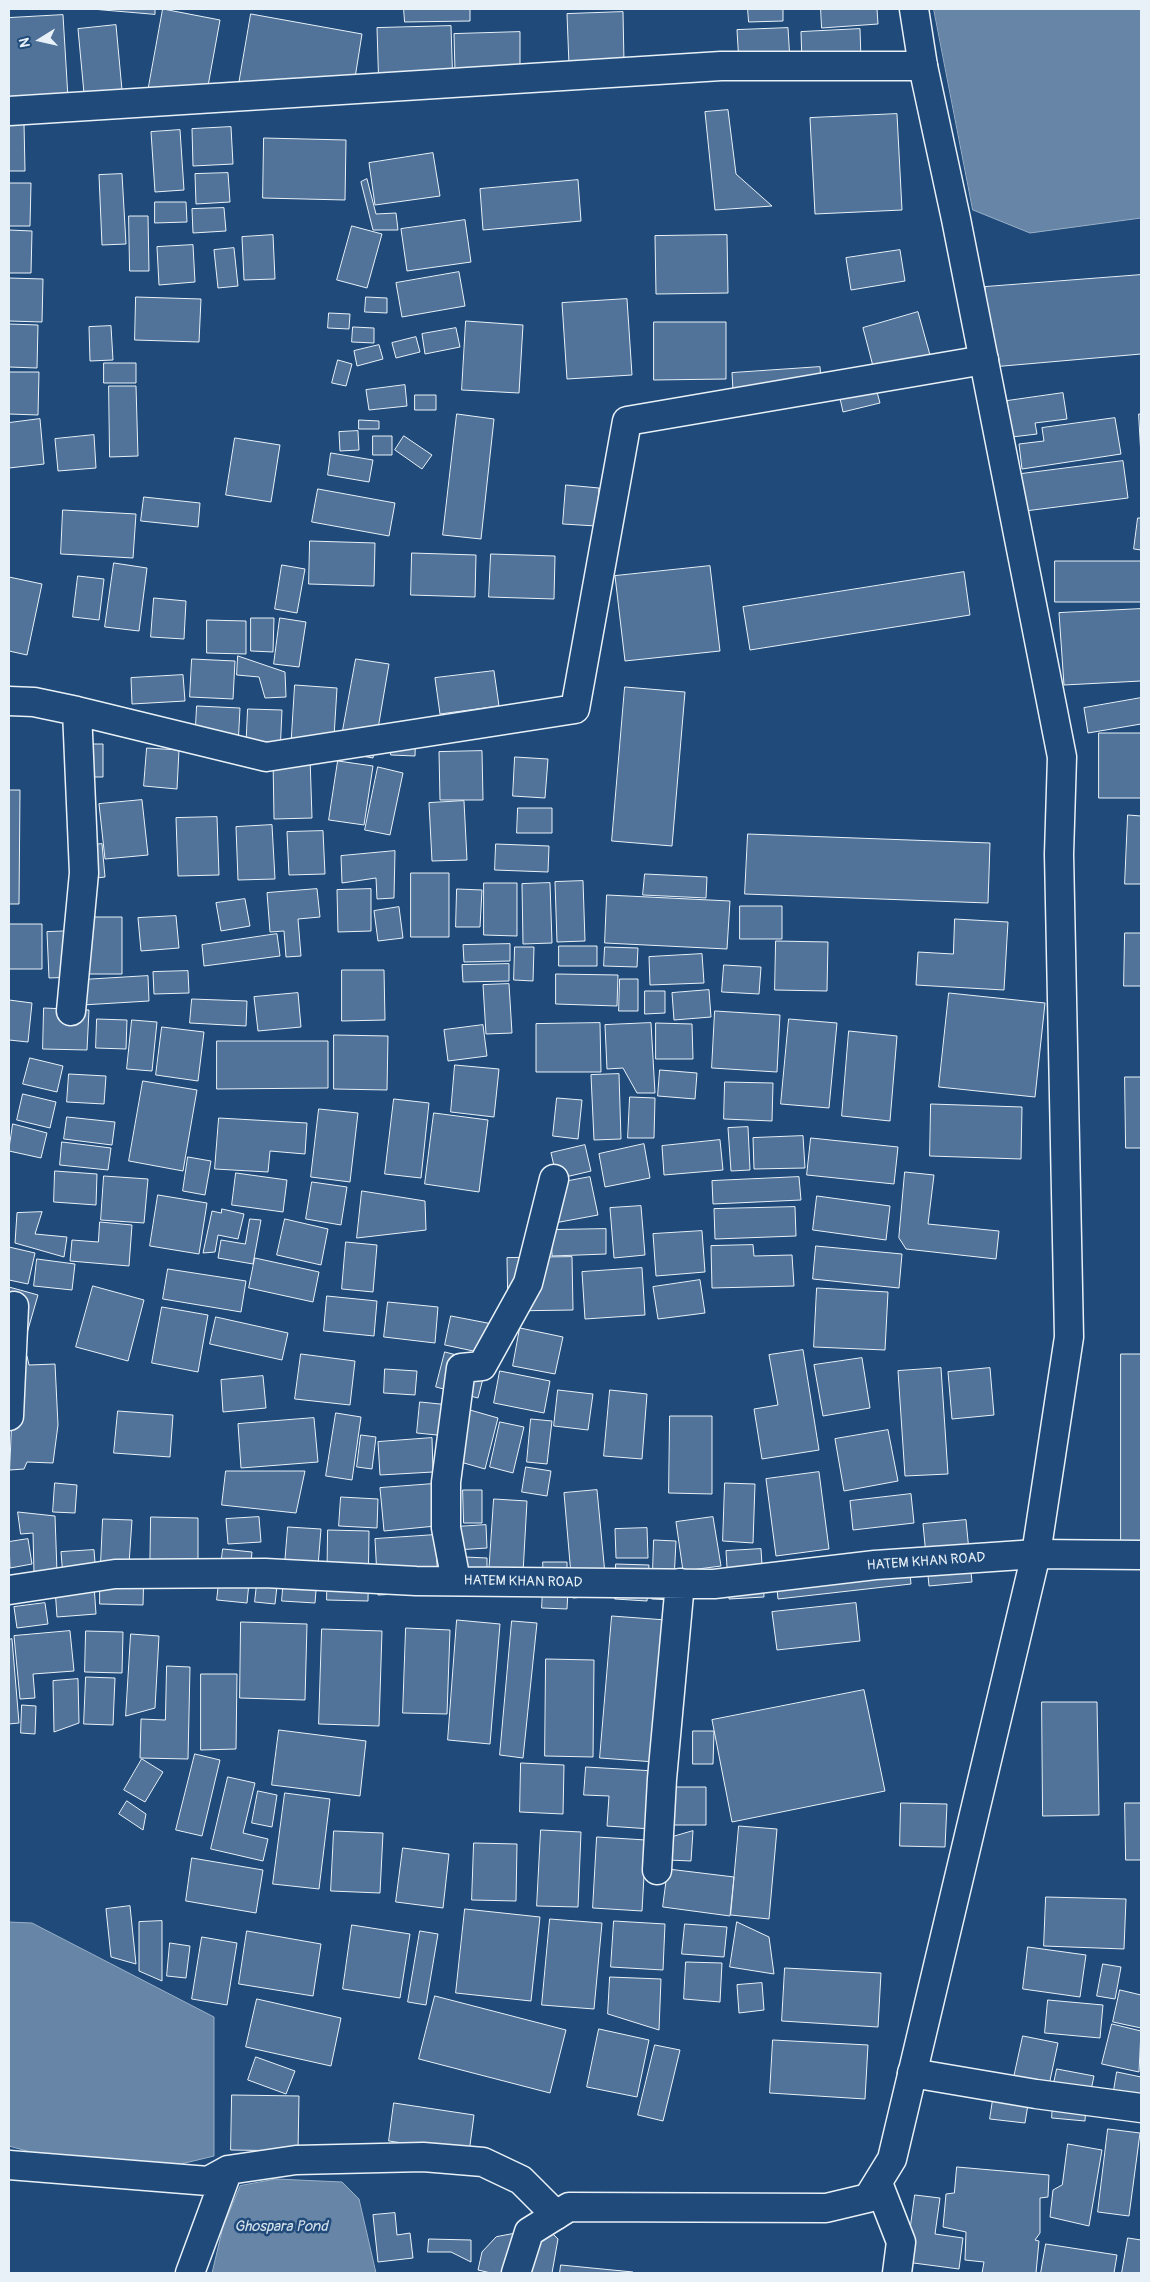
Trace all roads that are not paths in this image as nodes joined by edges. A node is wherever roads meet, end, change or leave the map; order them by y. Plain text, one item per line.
1 (914, 9) edge
2 (923, 66) junction
3 (9, 111) edge
4 (984, 360) junction
5 (9, 701) edge
6 (77, 711) junction
7 (71, 1011) dead end
8 (554, 1179) dead end
9 (14, 1306) dead end
10 (9, 1416) edge
11 (1036, 1554) junction
12 (1141, 1555) edge
13 (456, 1581) junction
14 (680, 1583) junction
15 (9, 1586) edge
16 (657, 1870) dead end
17 (912, 2073) junction
18 (1141, 2108) edge
19 (9, 2165) edge
20 (228, 2170) junction
21 (878, 2183) junction
22 (556, 2215) junction
23 (190, 2273) edge
24 (516, 2273) edge
25 (898, 2273) edge

1 - 2 street
2 - 3 street
2 - 4 street
4 - 6 street
4 - 11 street
5 - 6 street
6 - 7 street
8 - 13 street
9 - 10 street
11 - 12 street, HATEM KHAN ROAD
11 - 14 street, HATEM KHAN ROAD
11 - 17 street
13 - 14 street, HATEM KHAN ROAD
13 - 15 street, HATEM KHAN ROAD
14 - 16 street
17 - 18 street
17 - 21 street
19 - 20 street
20 - 22 street
20 - 23 street
21 - 22 street
21 - 25 street
22 - 24 street

